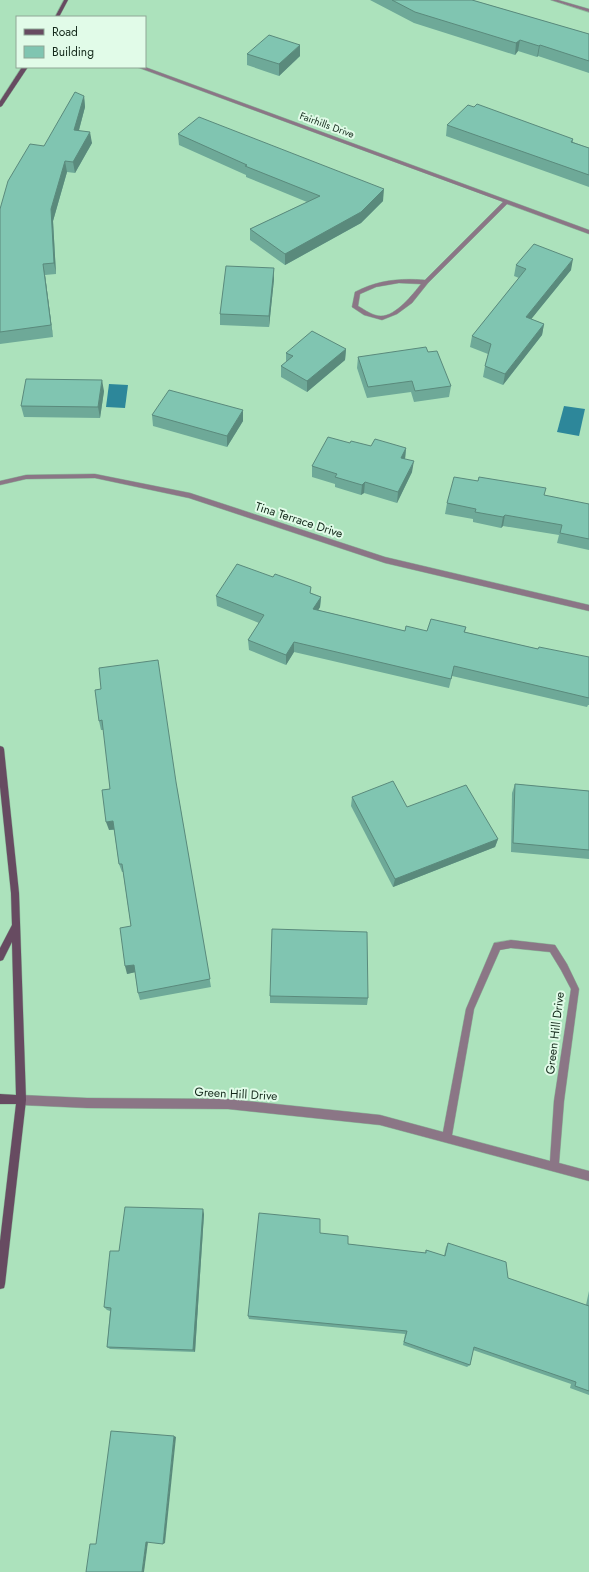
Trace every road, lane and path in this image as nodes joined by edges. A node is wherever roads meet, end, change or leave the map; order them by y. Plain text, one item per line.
1 (66, 0) edge
2 (553, 0) edge
3 (589, 11) edge
4 (57, 16) edge
5 (24, 68) edge
6 (143, 68) edge
7 (0, 105) edge
8 (507, 201) junction
9 (589, 232) edge
10 (426, 282) junction
11 (0, 482) edge
12 (589, 608) edge
13 (0, 749) edge
14 (16, 926) junction
15 (0, 957) edge
16 (0, 1100) edge
17 (21, 1100) junction
18 (447, 1138) junction
19 (554, 1166) junction
20 (589, 1176) edge
21 (0, 1284) edge

1 - 4 street
2 - 3 street
5 - 7 street
6 - 8 street, Fairhills Drive
8 - 9 street, Fairhills Drive
8 - 10 street
10 - 10 street
11 - 12 street, Tina Terrace Drive
13 - 14 street
14 - 15 street
14 - 17 street
16 - 17 street
17 - 18 street, Green Hill Drive
17 - 21 street
18 - 19 street, Green Hill Drive
18 - 19 street, Green Hill Drive
19 - 20 street, Green Hill Drive

